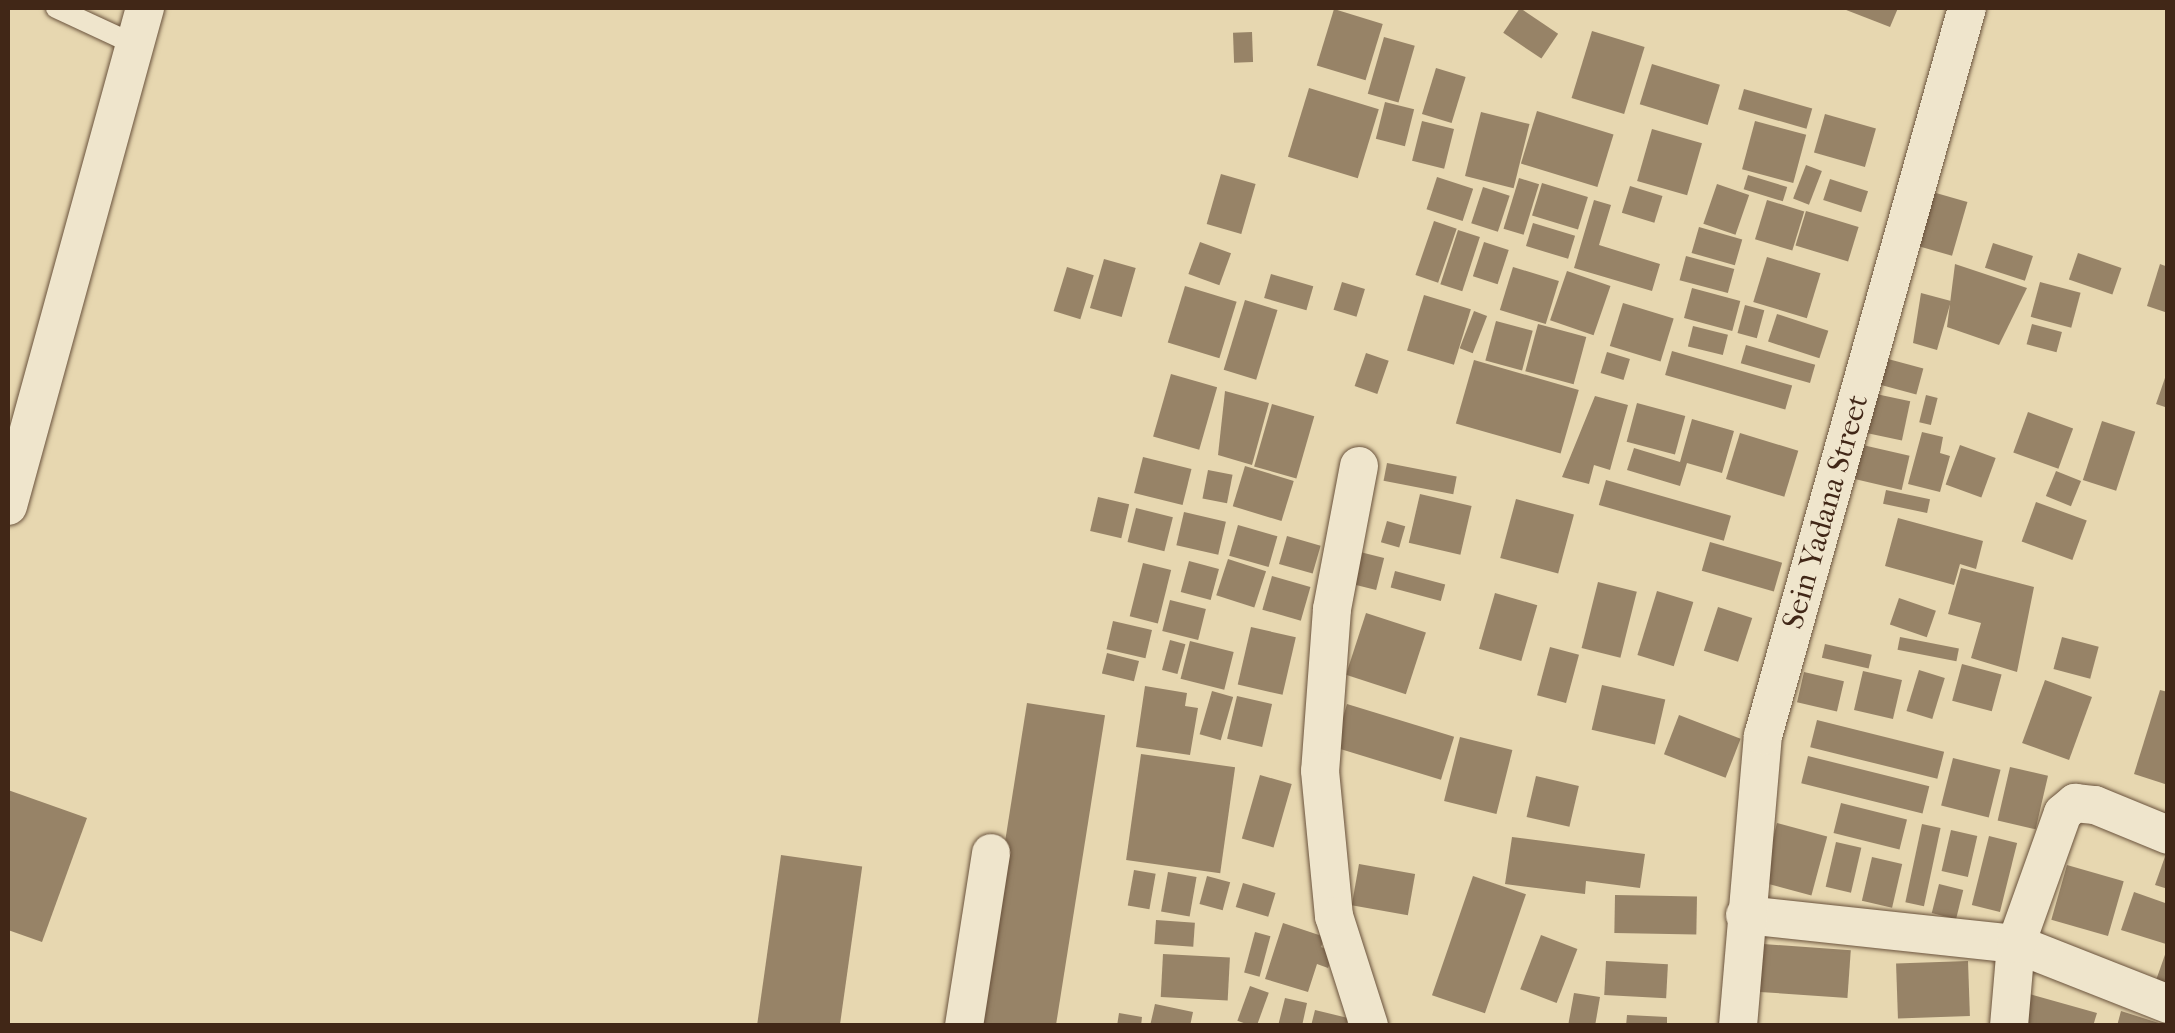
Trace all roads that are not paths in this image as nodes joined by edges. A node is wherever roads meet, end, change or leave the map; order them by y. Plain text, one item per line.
1 (56, 8) edge
2 (1968, 8) edge
3 (148, 21) edge
4 (1359, 466) dead end
5 (8, 506) edge
6 (2168, 834) edge
7 (991, 853) dead end
8 (1745, 916) junction
9 (2016, 944) junction
10 (2168, 1004) edge
11 (964, 1026) edge
12 (1368, 1026) edge
13 (1738, 1026) edge
14 (2009, 1026) edge

1 - 3 lane
2 - 8 street, Sein Yadana Street
3 - 5 street
4 - 12 street
6 - 9 street
7 - 11 street
8 - 9 street
8 - 13 street, Sein Yadana Street
9 - 10 street
9 - 14 street

